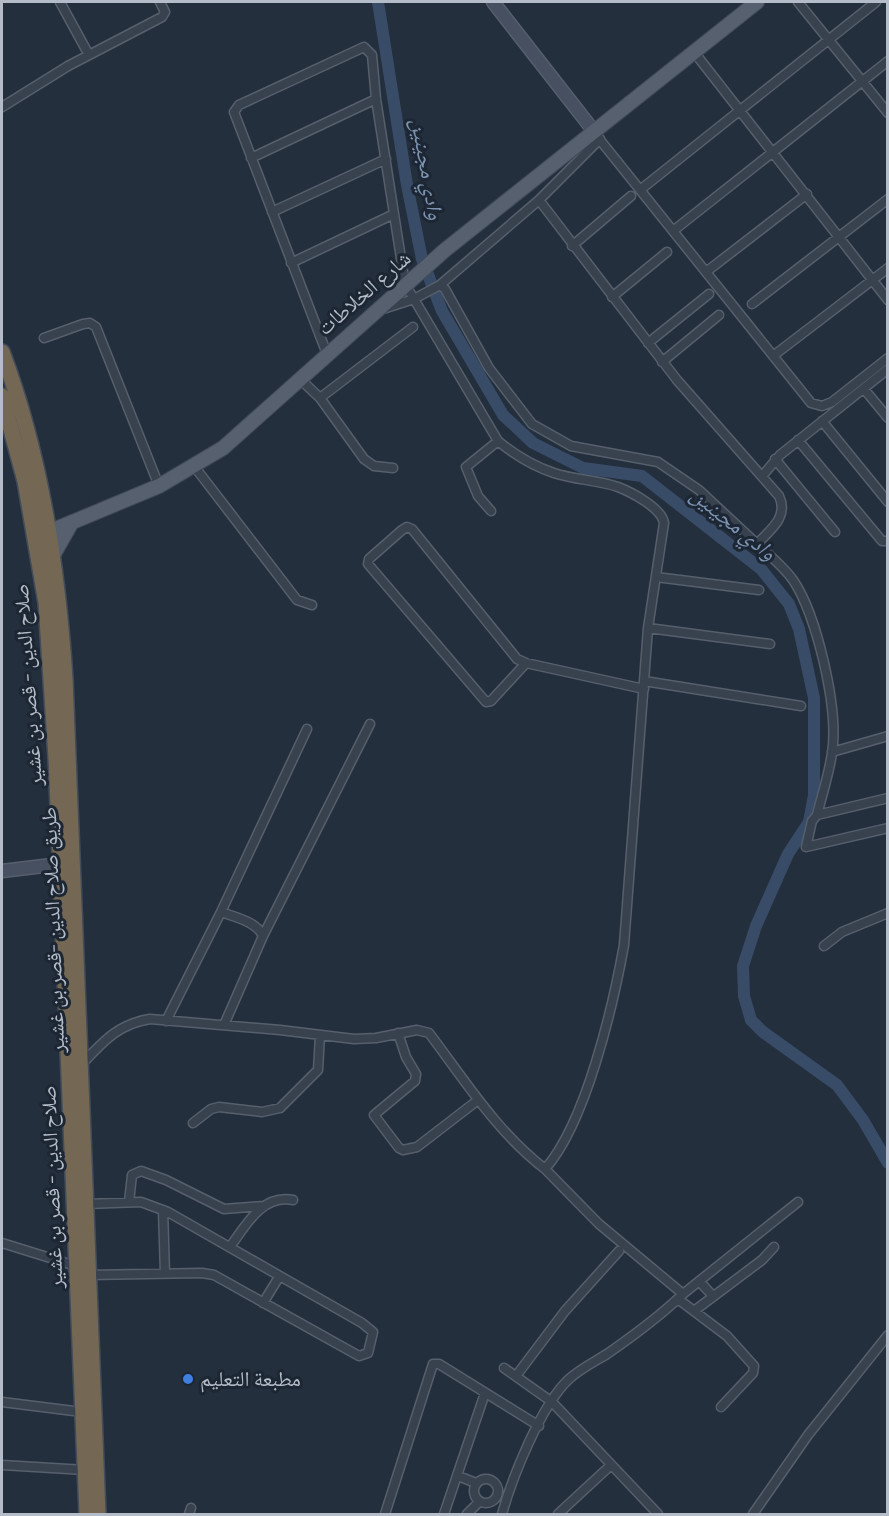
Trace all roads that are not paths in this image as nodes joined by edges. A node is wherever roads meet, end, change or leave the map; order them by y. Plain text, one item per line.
1 (60, 2) edge
2 (160, 2) edge
3 (493, 2) edge
4 (757, 2) edge
5 (798, 2) edge
6 (876, 2) edge
7 (828, 39) junction
8 (694, 52) junction
9 (89, 55) junction
10 (888, 61) edge
11 (862, 81) junction
12 (376, 99) junction
13 (2, 107) edge
14 (740, 110) junction
15 (888, 113) edge
16 (596, 135) junction
17 (774, 152) junction
18 (251, 158) junction
19 (386, 159) junction
20 (640, 190) junction
21 (807, 194) junction
22 (631, 196) dead end
23 (888, 199) edge
24 (539, 200) junction
25 (272, 213) junction
26 (394, 214) junction
27 (673, 231) junction
28 (840, 236) junction
29 (572, 246) junction
30 (667, 252) dead end
31 (291, 263) junction
32 (888, 268) edge
33 (706, 272) junction
34 (872, 280) junction
35 (405, 284) junction
36 (440, 285) junction
37 (709, 294) dead end
38 (612, 297) junction
39 (414, 299) junction
40 (888, 300) edge
41 (752, 304) dead end
42 (372, 312) junction
43 (719, 315) dead end
44 (413, 327) dead end
45 (44, 338) dead end
46 (648, 344) junction
47 (2, 352) edge
48 (327, 354) junction
49 (773, 356) junction
50 (888, 358) edge
51 (662, 362) junction
52 (888, 369) edge
53 (300, 379) junction
54 (864, 389) junction
55 (2, 396) edge
56 (320, 399) junction
57 (888, 418) edge
58 (822, 421) junction
59 (798, 440) junction
60 (498, 441) junction
61 (775, 459) junction
62 (194, 466) junction
63 (393, 468) dead end
64 (763, 475) junction
65 (159, 486) junction
66 (888, 502) edge
67 (43, 505) junction
68 (491, 511) dead end
69 (72, 522) junction
70 (835, 532) dead end
71 (42, 534) junction
72 (888, 541) edge
73 (757, 544) junction
74 (51, 559) junction
75 (656, 577) junction
76 (759, 590) dead end
77 (53, 604) junction
78 (312, 605) dead end
79 (648, 628) junction
80 (770, 644) dead end
81 (526, 663) junction
82 (644, 685) junction
83 (801, 706) dead end
84 (370, 724) dead end
85 (307, 729) dead end
86 (888, 736) edge
87 (832, 752) junction
88 (888, 798) edge
89 (817, 815) junction
90 (888, 828) edge
91 (60, 864) junction
92 (2, 871) edge
93 (221, 912) junction
94 (888, 913) edge
95 (263, 936) junction
96 (824, 946) dead end
97 (166, 1021) junction
98 (224, 1025) junction
99 (398, 1033) junction
100 (320, 1035) junction
101 (79, 1068) junction
102 (478, 1100) junction
103 (193, 1123) dead end
104 (545, 1168) junction
105 (293, 1200) dead end
106 (129, 1202) junction
107 (798, 1202) dead end
108 (86, 1204) junction
109 (264, 1206) junction
110 (163, 1210) junction
111 (2, 1243) edge
112 (230, 1247) junction
113 (774, 1247) dead end
114 (619, 1251) dead end
115 (83, 1270) junction
116 (165, 1274) junction
117 (279, 1277) junction
118 (699, 1281) junction
119 (712, 1295) junction
120 (680, 1296) junction
121 (263, 1303) junction
122 (694, 1311) junction
123 (888, 1335) edge
124 (504, 1368) dead end
125 (516, 1377) junction
126 (485, 1393) junction
127 (2, 1402) edge
128 (552, 1402) junction
129 (721, 1407) dead end
130 (82, 1412) junction
131 (538, 1426) junction
132 (2, 1465) edge
133 (611, 1465) junction
134 (84, 1470) junction
135 (458, 1476) junction
136 (476, 1483) junction
137 (503, 1492) junction
138 (479, 1502) junction
139 (87, 1515) edge
140 (98, 1515) edge
141 (385, 1515) edge
142 (444, 1515) edge
143 (467, 1515) edge
144 (502, 1515) edge
145 (558, 1515) edge
146 (658, 1515) edge
147 (753, 1515) edge

1 - 9 street
2 - 9 street
3 - 16 street
4 - 8 main road, شارع الخلاطات
5 - 7 street
6 - 7 street
7 - 11 street
7 - 14 street
8 - 14 street
8 - 16 main road, شارع الخلاطات
9 - 13 street
10 - 11 street
11 - 15 street
11 - 17 street
12 - 18 street
12 - 18 street
12 - 19 street
14 - 17 street
14 - 20 street
16 - 20 street
16 - 24 street
16 - 35 main road, شارع الخلاطات
17 - 21 street
17 - 27 street
18 - 25 street
19 - 25 street
19 - 26 street
20 - 27 street
21 - 28 street
21 - 33 street
22 - 29 street
23 - 28 street
24 - 29 street
24 - 36 street
25 - 31 street
26 - 31 street
26 - 35 street
27 - 33 street
28 - 34 street
28 - 41 street
29 - 38 street
30 - 38 street
31 - 48 street
32 - 34 street
33 - 49 street
34 - 40 street
34 - 49 street
35 - 39 street
35 - 42 main road, شارع الخلاطات
36 - 39 street
36 - 73 street
37 - 46 street
38 - 46 street
39 - 42 street
39 - 60 street
42 - 48 main road, شارع الخلاطات
43 - 51 street
44 - 56 street
45 - 65 street
46 - 51 street
47 - 67 highway, طريق صلاح الدين -قصر بن غشير
48 - 53 main road, شارع الخلاطات
49 - 50 street
51 - 64 street
52 - 54 street
53 - 56 street
53 - 62 main road, شارع الخلاطات
54 - 57 street
54 - 58 street
55 - 71 highway, صلاح الدين - قصر بن غشير
56 - 63 street
58 - 59 street
58 - 66 street
59 - 61 street
59 - 72 street
60 - 68 street
60 - 75 street
61 - 64 street
61 - 70 street
62 - 65 main road, شارع الخلاطات
62 - 78 street
64 - 73 street
65 - 69 main road, شارع الخلاطات
67 - 69 main road
67 - 71 highway, طريق صلاح الدين -قصر بن غشير
69 - 71 main road, شارع الخلاطات
69 - 74 main road
71 - 74 highway, طريق صلاح الدين -قصر بن غشير
71 - 77 highway, صلاح الدين - قصر بن غشير
73 - 87 street
74 - 77 highway, طريق صلاح الدين -قصر بن غشير
75 - 76 street
75 - 79 street
77 - 91 highway, صلاح الدين - قصر بن غشير
77 - 101 highway, طريق صلاح الدين -قصر بن غشير
79 - 80 street
79 - 82 street
81 - 81 street
81 - 82 street
82 - 83 street
82 - 104 street
84 - 95 street
85 - 93 street
86 - 87 street
87 - 89 street
88 - 89 street
89 - 90 street
91 - 92 street
91 - 115 highway, صلاح الدين - قصر بن غشير
93 - 95 street
93 - 97 street
94 - 96 street
95 - 98 street
97 - 98 street
97 - 101 street
98 - 100 street
99 - 100 street
99 - 102 street
99 - 102 street
100 - 103 street
101 - 108 highway, طريق صلاح الدين -قصر بن غشير
102 - 104 street
104 - 120 street
105 - 109 street
106 - 108 street
106 - 109 street
106 - 110 street
107 - 118 street
108 - 115 highway, طريق صلاح الدين -قصر بن غشير
109 - 112 street
110 - 112 street
110 - 116 street
111 - 115 street
112 - 117 street
113 - 119 street
114 - 125 street
115 - 116 street
115 - 130 highway, صلاح الدين - قصر بن غشير
115 - 140 highway, طريق صلاح الدين -قصر بن غشير
116 - 121 street
117 - 121 street
117 - 121 street
118 - 119 street
118 - 120 street
119 - 122 street
120 - 122 street
120 - 128 street
122 - 129 street
123 - 147 street
124 - 125 street
125 - 128 street
126 - 131 street
126 - 135 street
126 - 141 street
127 - 130 street
128 - 131 street
128 - 133 street
130 - 134 highway, صلاح الدين - قصر بن غشير
131 - 137 street
132 - 134 street
133 - 145 street
133 - 146 street
134 - 139 highway, صلاح الدين - قصر بن غشير
135 - 136 street
135 - 142 street
136 - 137 street
136 - 138 street
137 - 138 street
137 - 144 street
138 - 143 street

